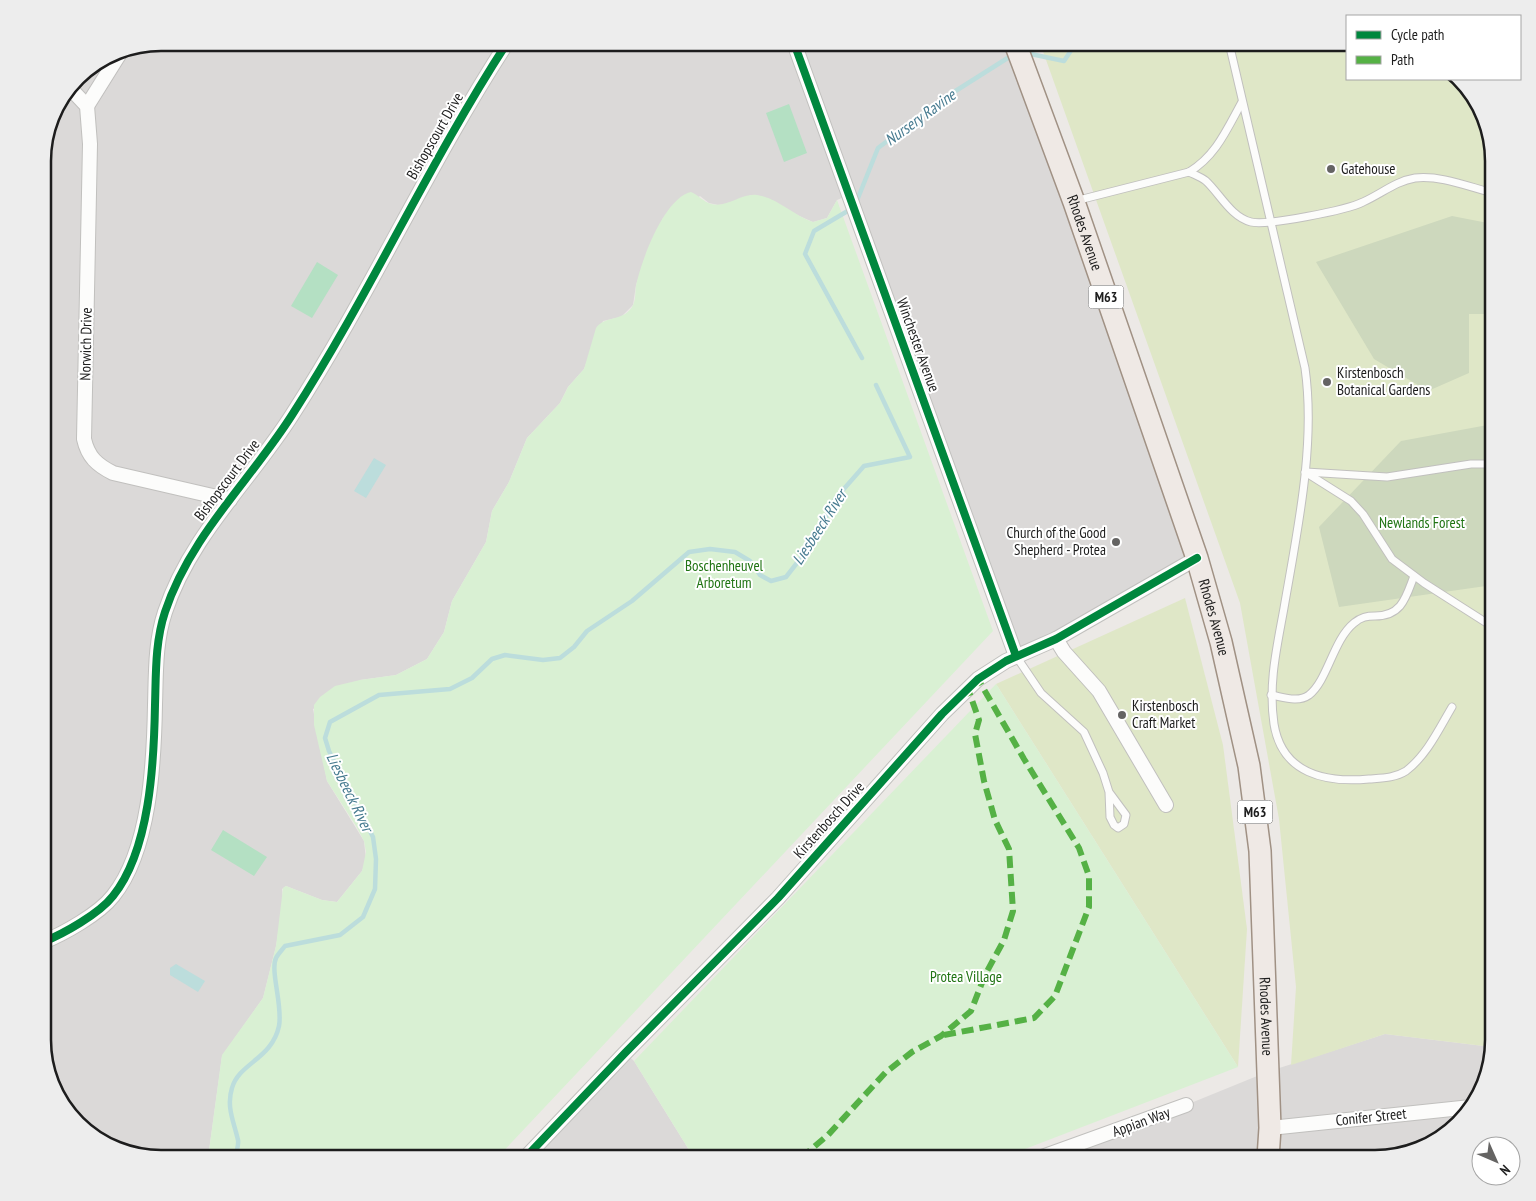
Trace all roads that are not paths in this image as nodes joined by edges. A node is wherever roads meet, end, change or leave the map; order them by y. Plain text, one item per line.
1 (502, 51) edge
2 (797, 51) edge
3 (1018, 51) edge
4 (1231, 51) edge
5 (114, 62) edge
6 (75, 93) edge
7 (1242, 102) junction
8 (87, 106) junction
9 (1189, 172) junction
10 (1485, 191) edge
11 (1074, 202) junction
12 (1270, 222) junction
13 (1485, 464) edge
14 (1305, 472) junction
15 (230, 500) junction
16 (1198, 558) junction
17 (1414, 576) junction
18 (1485, 622) edge
19 (1056, 639) junction
20 (1016, 656) junction
21 (1272, 695) junction
22 (1452, 707) dead end
23 (1109, 792) dead end
24 (1166, 805) dead end
25 (51, 937) edge
26 (1186, 1105) dead end
27 (1461, 1108) edge
28 (1270, 1128) junction
29 (533, 1150) edge
30 (1061, 1150) edge
31 (1269, 1150) edge

1 - 15 street, Bishopscourt Drive
2 - 20 street, Winchester Avenue
3 - 11 main road, Rhodes Avenue / M63
4 - 7 lane
5 - 8 street
6 - 8 street
7 - 9 lane
7 - 12 lane
8 - 15 street, Norwich Drive
9 - 11 lane
9 - 12 lane
10 - 12 lane
11 - 16 main road, Rhodes Avenue / M63
12 - 14 lane
13 - 14 lane
14 - 17 lane
14 - 21 lane
15 - 25 street, Bishopscourt Drive
16 - 19 street, Kirstenbosch Drive
16 - 28 main road, Rhodes Avenue / M63
17 - 18 lane
17 - 21 lane
19 - 20 street, Kirstenbosch Drive
19 - 24 street
20 - 23 lane
20 - 29 street, Kirstenbosch Drive
21 - 22 lane
26 - 30 street, Appian Way
27 - 28 street, Conifer Street
28 - 31 main road, Rhodes Avenue / M63

